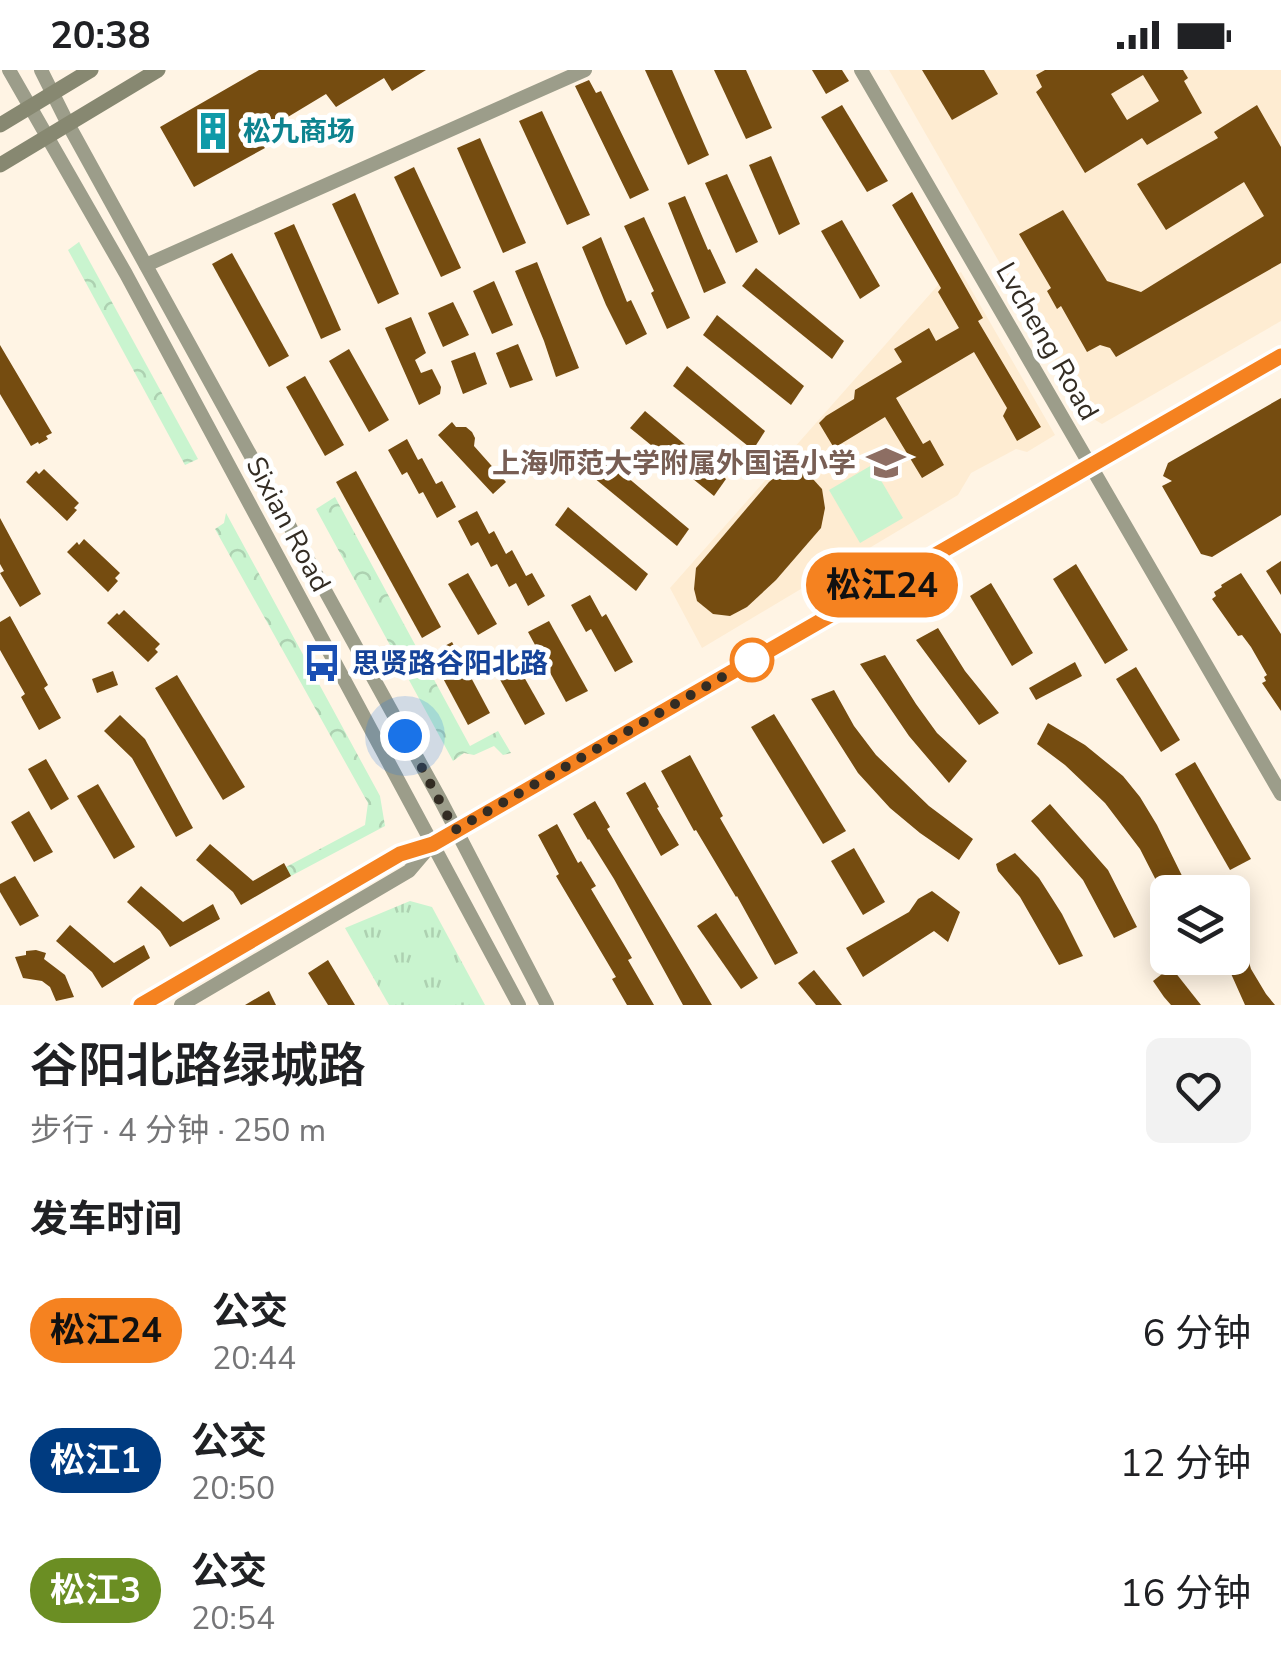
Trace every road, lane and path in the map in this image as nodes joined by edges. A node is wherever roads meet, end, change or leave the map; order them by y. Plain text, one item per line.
1 (10, 70) edge
2 (40, 70) edge
3 (91, 70) edge
4 (158, 70) edge
5 (585, 70) edge
6 (861, 70) edge
7 (52, 94) junction
8 (30, 108) junction
9 (68, 124) junction
10 (0, 126) edge
11 (48, 136) junction
12 (0, 165) edge
13 (146, 265) junction
14 (1281, 356) edge
15 (1091, 465) junction
16 (1281, 794) edge
17 (455, 830) junction
18 (433, 844) junction
19 (141, 1005) edge
20 (181, 1005) edge
21 (519, 1005) edge
22 (547, 1005) edge

1 - 8 main road, Sixian Road
2 - 7 main road, Sixian Road
3 - 7 main road
4 - 9 main road
5 - 13 main road
6 - 15 main road, Lvcheng Road
7 - 8 main road
7 - 9 main road, Sixian Road
8 - 10 main road
8 - 11 main road, Sixian Road
9 - 11 main road
9 - 13 main road, Sixian Road
11 - 12 main road
11 - 18 main road, Sixian Road
13 - 17 main road, Sixian Road
14 - 15 main road
15 - 16 main road, Lvcheng Road
15 - 17 main road
17 - 18 main road
17 - 22 main road, Sixian Road
18 - 19 main road
18 - 20 main road
18 - 21 main road, Sixian Road

